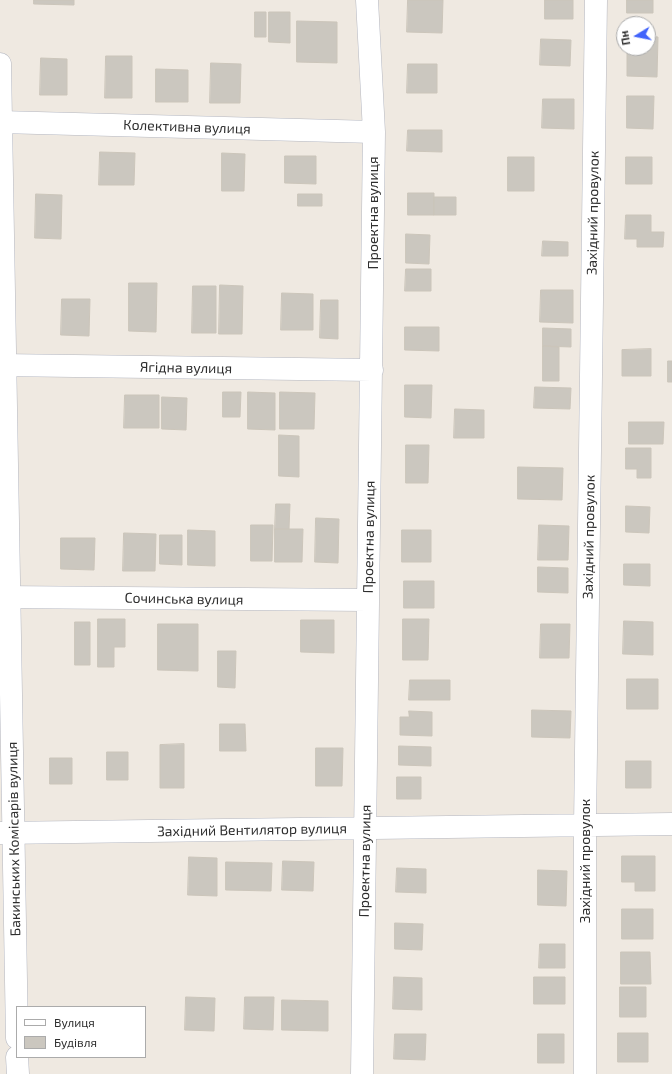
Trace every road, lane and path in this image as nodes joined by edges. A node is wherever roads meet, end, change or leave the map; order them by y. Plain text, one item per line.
1 (367, 0) edge
2 (596, 0) edge
3 (0, 64) edge
4 (0, 122) edge
5 (374, 132) junction
6 (3, 365) edge
7 (372, 370) junction
8 (5, 597) edge
9 (368, 600) junction
10 (672, 824) edge
11 (585, 826) junction
12 (366, 828) junction
13 (7, 833) edge
14 (16, 1018) edge
15 (17, 1058) edge
16 (18, 1074) edge
17 (362, 1074) edge
18 (585, 1074) edge

1 - 5 street, Проектна вулиця
2 - 11 street, Західний провулок
3 - 4 street, Бакинських Комісарів вулиця
4 - 5 street, Колективна вулиця
4 - 6 street, Бакинських Комісарів вулиця
5 - 7 street, Проектна вулиця
6 - 7 street, Ягідна вулиця
6 - 8 street, Бакинських Комісарів вулиця
7 - 9 street, Проектна вулиця
8 - 9 street, Сочинська вулиця
8 - 13 street, Бакинських Комісарів вулиця
9 - 12 street, Проектна вулиця
10 - 11 street, Західний Вентилятор вулиця
11 - 12 street, Західний Вентилятор вулиця
11 - 18 street, Західний провулок
12 - 13 street, Західний Вентилятор вулиця
12 - 17 street, Проектна вулиця
13 - 14 street, Бакинських Комісарів вулиця
15 - 16 street

